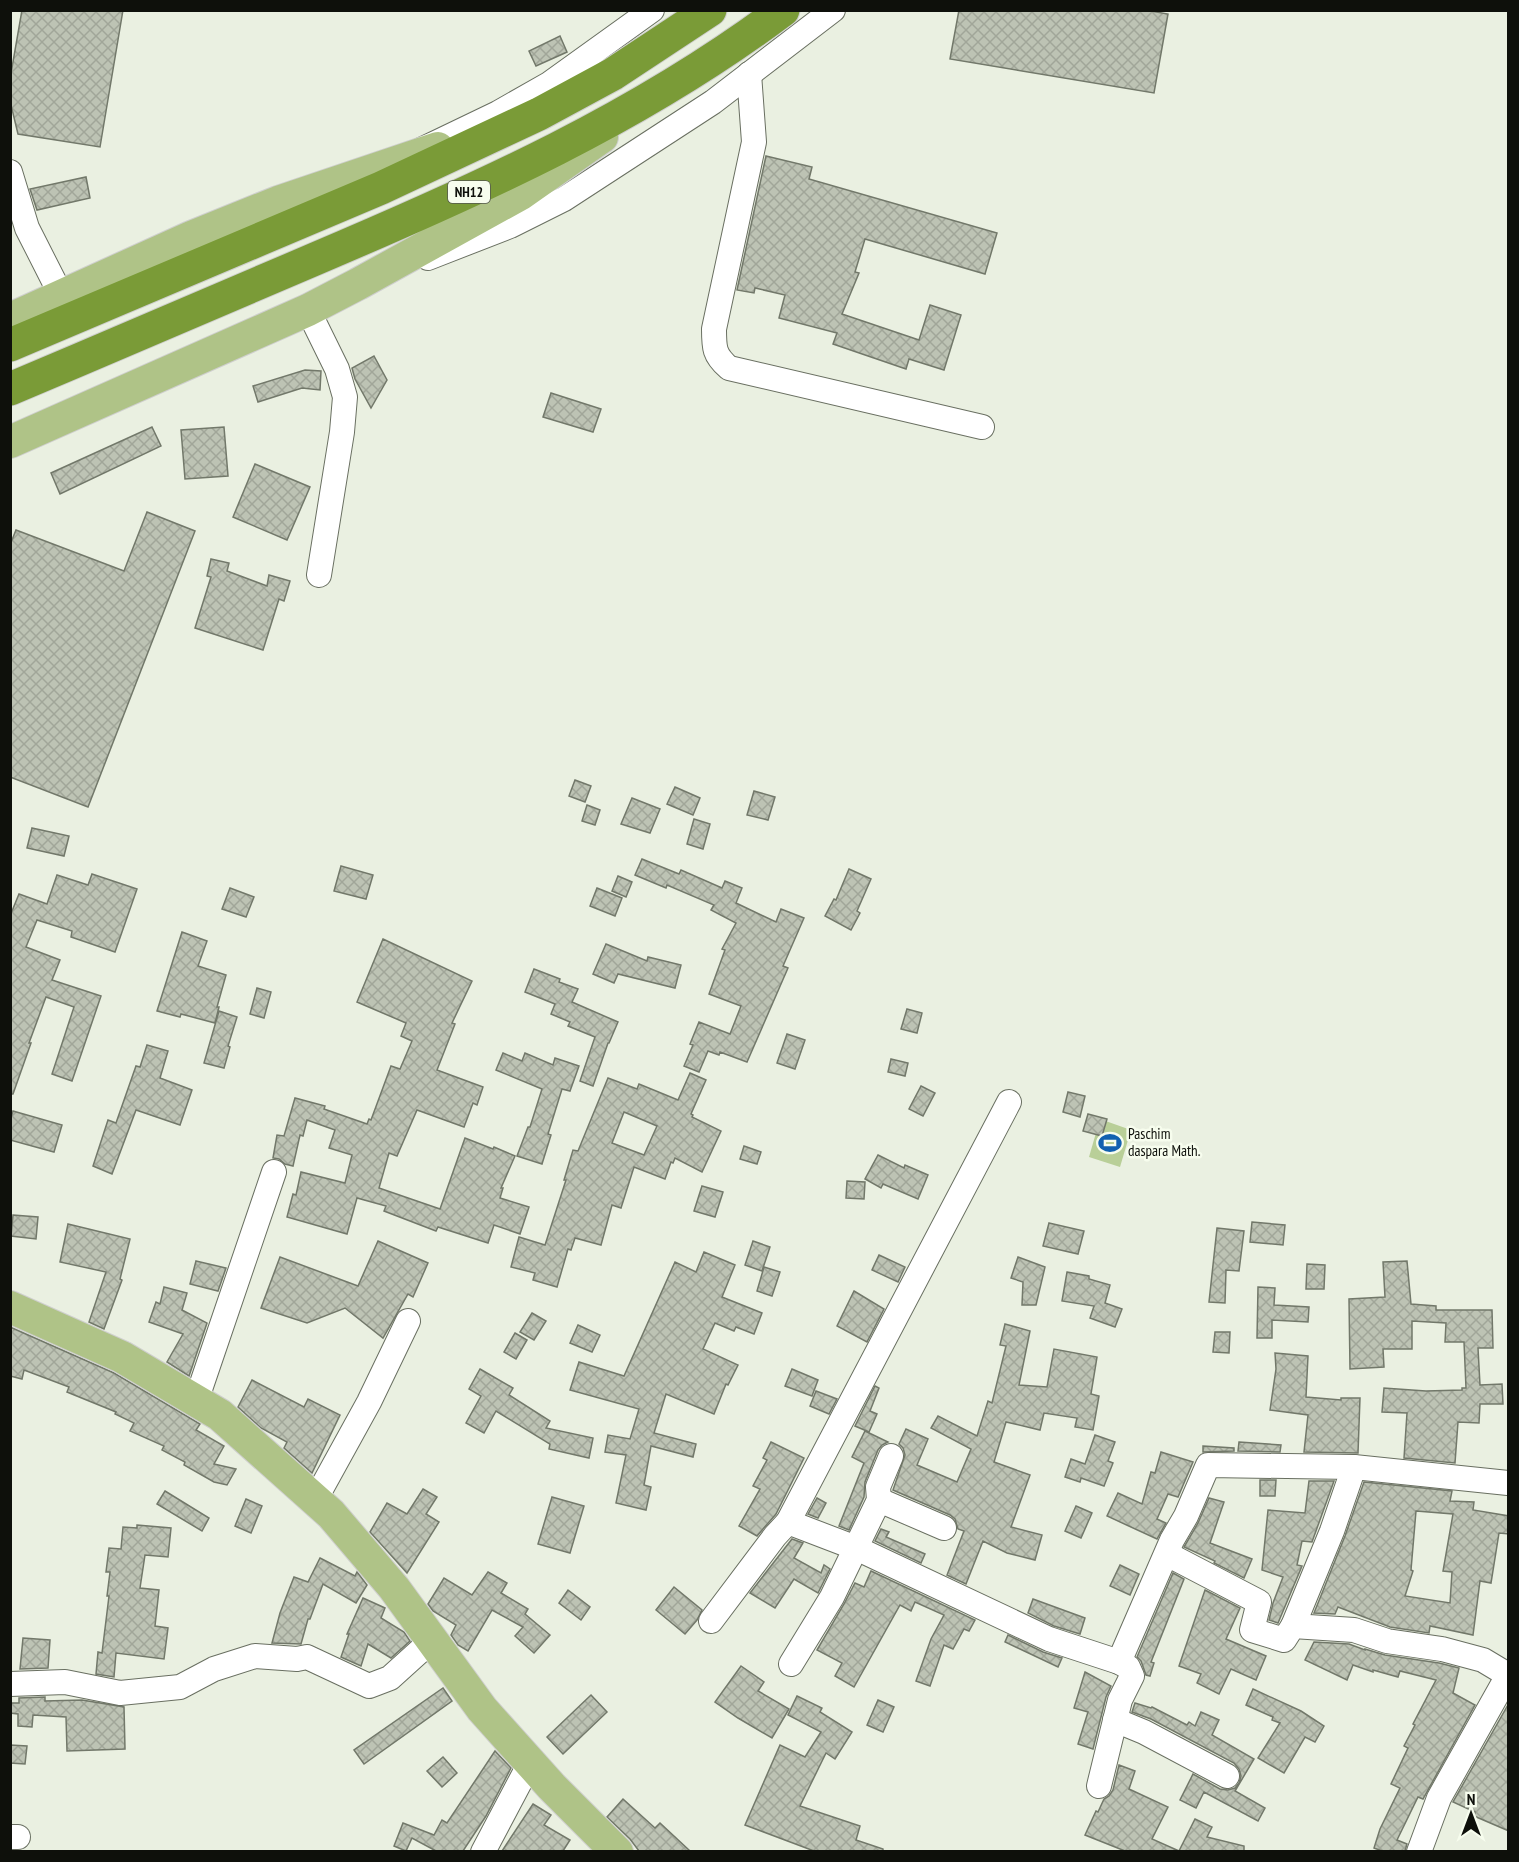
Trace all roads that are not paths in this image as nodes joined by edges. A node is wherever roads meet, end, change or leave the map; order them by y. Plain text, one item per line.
1 (652, 10) edge
2 (710, 10) edge
3 (783, 10) edge
4 (833, 10) edge
5 (749, 74) junction
6 (661, 94) junction
7 (539, 114) junction
8 (380, 168) junction
9 (10, 172) edge
10 (358, 284) junction
11 (61, 295) junction
12 (308, 310) junction
13 (10, 319) edge
14 (10, 345) edge
15 (10, 389) edge
16 (982, 428) dead end
17 (10, 442) edge
18 (319, 575) dead end
19 (1009, 1102) dead end
20 (274, 1172) dead end
21 (10, 1307) edge
22 (408, 1321) dead end
23 (196, 1401) junction
24 (891, 1456) dead end
25 (1354, 1467) junction
26 (1509, 1483) edge
27 (315, 1500) junction
28 (879, 1500) junction
29 (788, 1522) junction
30 (944, 1528) dead end
31 (855, 1548) junction
32 (1167, 1554) junction
33 (711, 1621) dead end
34 (1293, 1626) junction
35 (432, 1640) junction
36 (1119, 1662) junction
37 (791, 1664) dead end
38 (1509, 1675) edge
39 (1509, 1680) edge
40 (10, 1684) edge
41 (1115, 1720) junction
42 (530, 1762) junction
43 (1227, 1776) dead end
44 (1099, 1786) dead end
45 (483, 1851) edge
46 (617, 1851) edge
47 (1419, 1851) edge

1 - 8 street
2 - 7 highway, NH12
3 - 6 highway, NH12
4 - 5 street
5 - 10 street
5 - 16 street
6 - 10 main road
6 - 15 highway, NH12
7 - 8 main road
7 - 14 highway, NH12
8 - 11 main road
9 - 11 street
10 - 12 main road
11 - 13 main road
12 - 17 main road
12 - 18 street
19 - 29 street
20 - 23 street
21 - 23 main road
22 - 27 street
23 - 27 main road
24 - 28 street
25 - 26 street
25 - 32 street
25 - 34 street
27 - 35 main road
28 - 30 street
28 - 31 street
29 - 31 street
29 - 33 street
31 - 36 street
31 - 37 street
32 - 34 street
32 - 36 street
34 - 38 street
35 - 40 street
35 - 42 main road
36 - 41 street
39 - 47 street
41 - 43 street
41 - 44 street
42 - 45 street
42 - 46 main road

